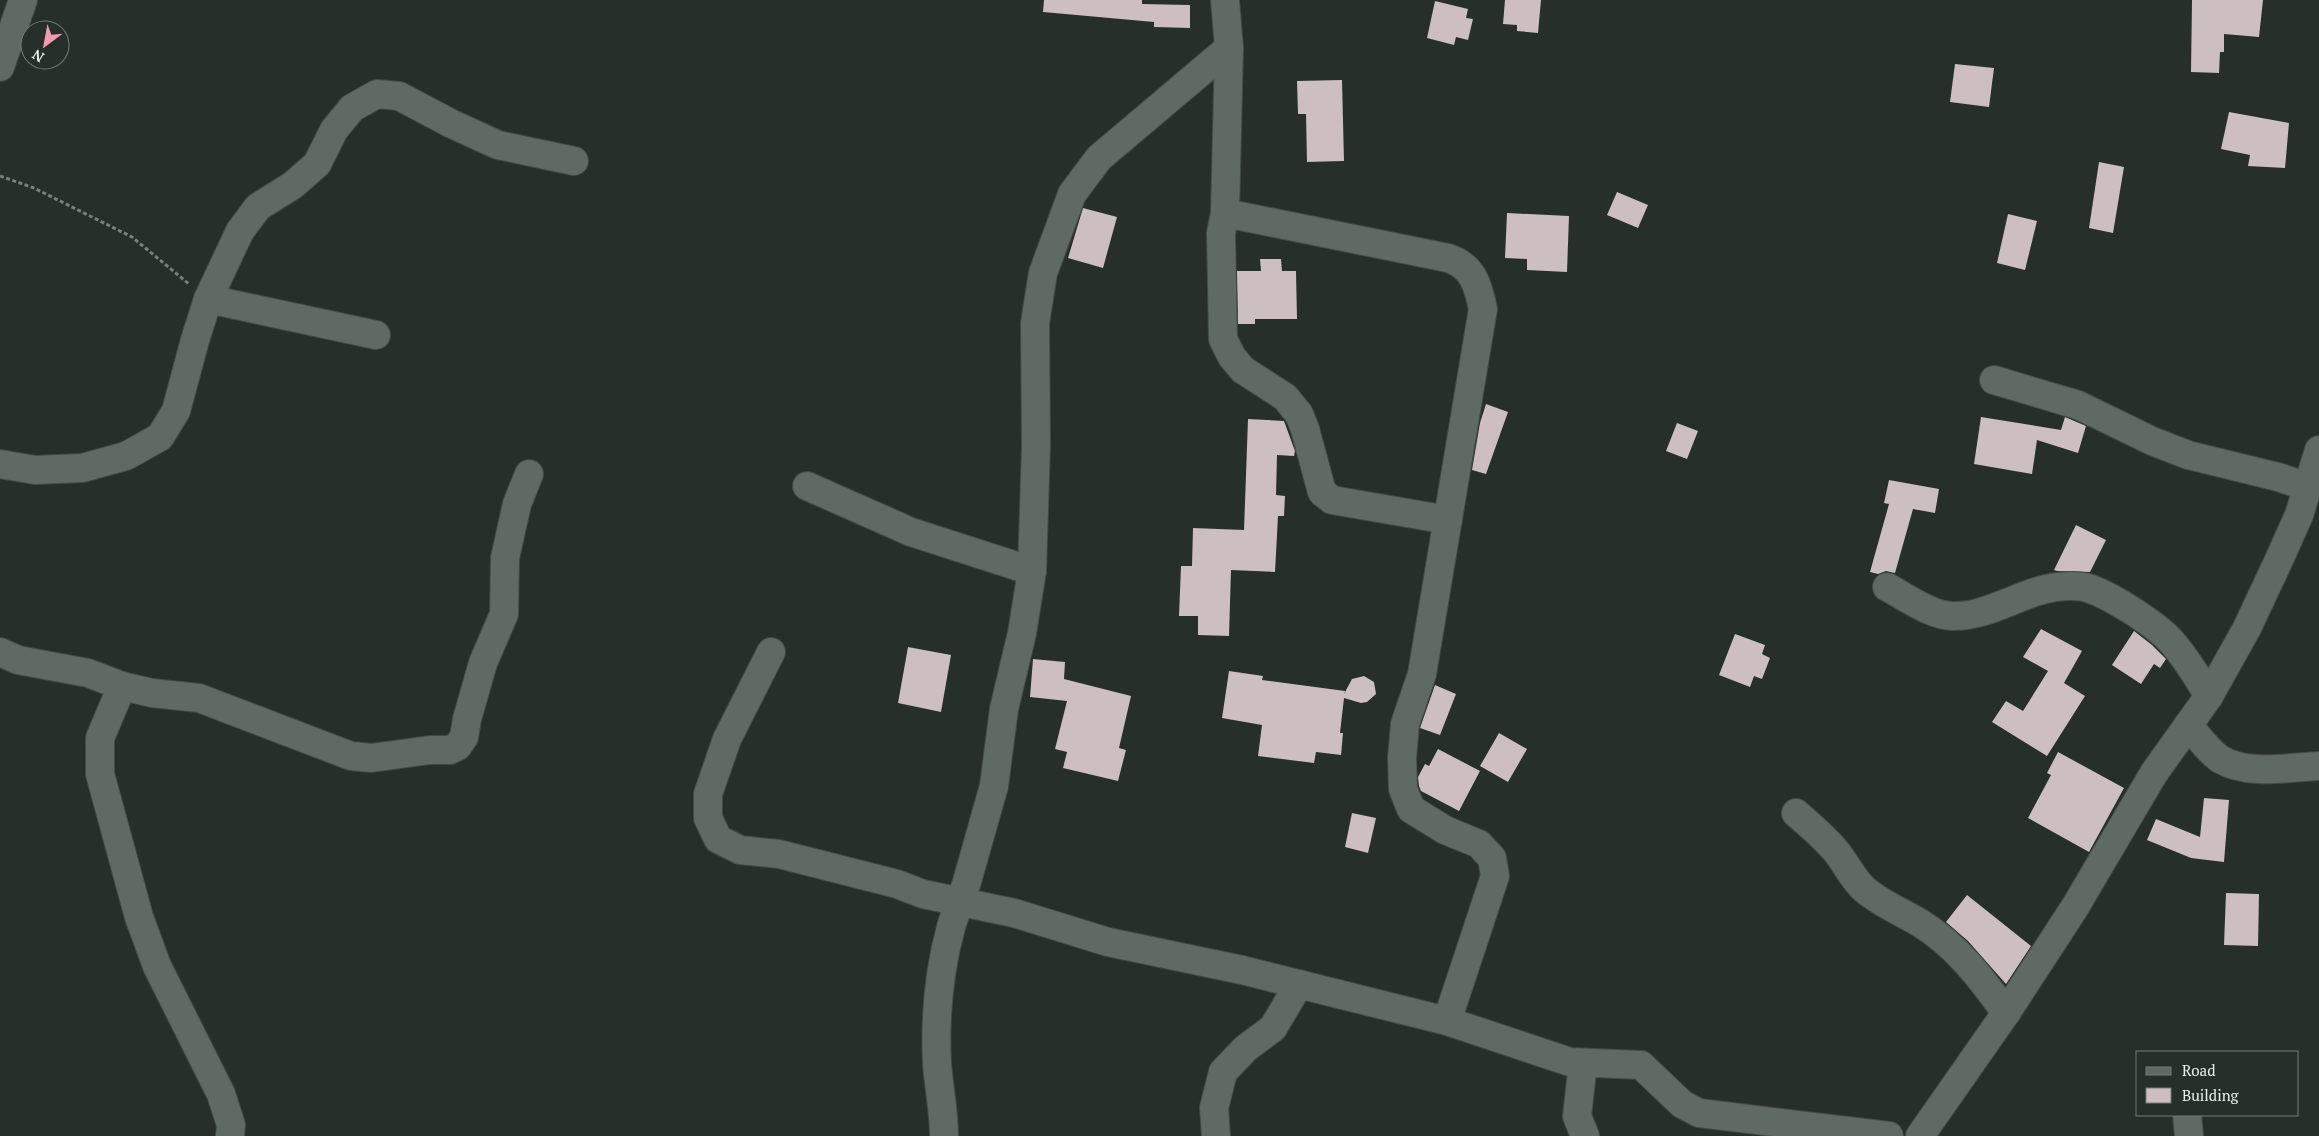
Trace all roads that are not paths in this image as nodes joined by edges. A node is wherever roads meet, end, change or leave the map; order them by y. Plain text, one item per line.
1 (23, 0) edge
2 (1225, 0) edge
3 (1229, 48) junction
4 (0, 67) edge
5 (574, 161) dead end
6 (1224, 213) junction
7 (208, 299) junction
8 (376, 335) dead end
9 (1994, 380) dead end
10 (2319, 450) edge
11 (0, 464) edge
12 (529, 474) dead end
13 (807, 486) dead end
14 (2308, 487) junction
15 (1448, 520) junction
16 (1032, 571) junction
17 (1887, 587) dead end
18 (0, 652) edge
19 (771, 652) dead end
20 (122, 686) junction
21 (2209, 696) junction
22 (2188, 725) junction
23 (2319, 766) edge
24 (1796, 814) dead end
25 (960, 900) junction
26 (1298, 984) junction
27 (2006, 1013) junction
28 (1447, 1021) junction
29 (1583, 1062) junction
30 (2186, 1116) edge
31 (230, 1136) edge
32 (944, 1136) edge
33 (1216, 1136) edge
34 (1585, 1136) edge
35 (1889, 1136) edge
36 (1920, 1136) edge
37 (2188, 1136) edge

1 - 4 street
2 - 3 street
3 - 6 street
3 - 16 street
5 - 7 street
6 - 15 street
6 - 15 street
7 - 8 street
7 - 11 street
9 - 14 street
10 - 14 street
12 - 20 street
13 - 16 street
14 - 21 street
15 - 28 street
16 - 25 street
17 - 21 street
18 - 20 street
19 - 25 street
20 - 31 street
21 - 22 street
22 - 23 street
22 - 27 street
24 - 27 street
25 - 26 street
25 - 32 street
26 - 28 street
26 - 33 street
27 - 36 street
28 - 29 street
29 - 34 street
29 - 35 street
30 - 37 street

